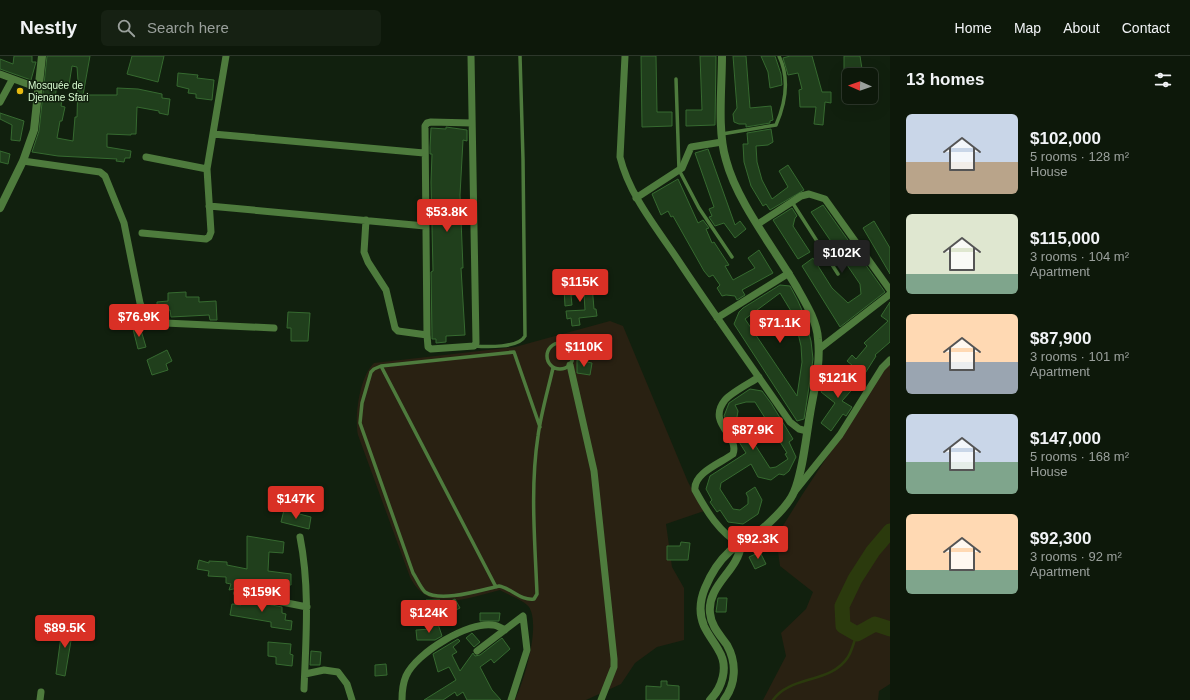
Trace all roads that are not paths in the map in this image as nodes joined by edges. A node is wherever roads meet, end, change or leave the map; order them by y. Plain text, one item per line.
1 (42, 56) edge
2 (226, 56) edge
3 (472, 56) edge
4 (520, 56) edge
5 (625, 56) edge
6 (722, 56) edge
7 (779, 56) edge
8 (0, 74) edge
9 (676, 78) dead end
10 (12, 80) junction
11 (38, 86) junction
12 (0, 102) edge
13 (472, 123) junction
14 (213, 134) junction
15 (722, 138) junction
16 (424, 153) junction
17 (146, 157) dead end
18 (23, 161) junction
19 (206, 169) junction
20 (679, 170) junction
21 (636, 198) junction
22 (791, 202) junction
23 (209, 206) junction
24 (0, 208) edge
25 (366, 220) junction
26 (758, 224) junction
27 (425, 226) junction
28 (142, 233) dead end
29 (732, 257) dead end
30 (789, 273) junction
31 (838, 274) dead end
32 (890, 290) edge
33 (890, 294) edge
34 (717, 318) junction
35 (274, 328) dead end
36 (427, 335) junction
37 (474, 346) junction
38 (819, 349) junction
39 (890, 360) edge
40 (570, 365) junction
41 (381, 366) junction
42 (553, 368) junction
43 (759, 377) junction
44 (540, 427) junction
45 (807, 431) junction
46 (794, 492) junction
47 (300, 537) dead end
48 (741, 545) junction
49 (496, 587) junction
50 (237, 593) dead end
51 (307, 607) junction
52 (505, 630) junction
53 (477, 651) dead end
54 (305, 674) junction
55 (304, 689) dead end
56 (41, 692) dead end
57 (40, 700) edge
58 (352, 700) edge
59 (402, 700) edge
60 (511, 700) edge
61 (601, 700) edge
62 (710, 700) edge
63 (724, 700) edge

1 - 11 street
2 - 14 street
3 - 13 street
4 - 37 lane
5 - 21 street
6 - 15 street
7 - 15 lane
8 - 10 street
9 - 20 lane
10 - 11 street
10 - 12 street
11 - 18 street
13 - 16 street
13 - 37 street
14 - 16 street
14 - 19 street
15 - 20 street
15 - 26 street
16 - 27 street
17 - 19 street
18 - 24 street
18 - 35 street
19 - 23 street
20 - 21 street
20 - 29 lane
21 - 34 street
22 - 26 street
22 - 31 lane
22 - 32 street
23 - 25 street
23 - 28 street
25 - 27 street
25 - 36 street
26 - 30 street
27 - 36 street
30 - 34 street
30 - 38 street
33 - 38 street
34 - 43 street
36 - 37 street
38 - 45 street
39 - 46 street
40 - 42 lane
40 - 42 lane
40 - 61 street
41 - 44 lane
41 - 49 lane
41 - 49 lane
42 - 44 lane
43 - 45 street
43 - 48 street
44 - 49 lane
45 - 46 street
46 - 48 street
47 - 51 street
48 - 62 street
48 - 63 street
50 - 51 street
51 - 54 street
52 - 53 street
52 - 59 street
52 - 60 street
54 - 55 street
54 - 58 street
56 - 57 street

